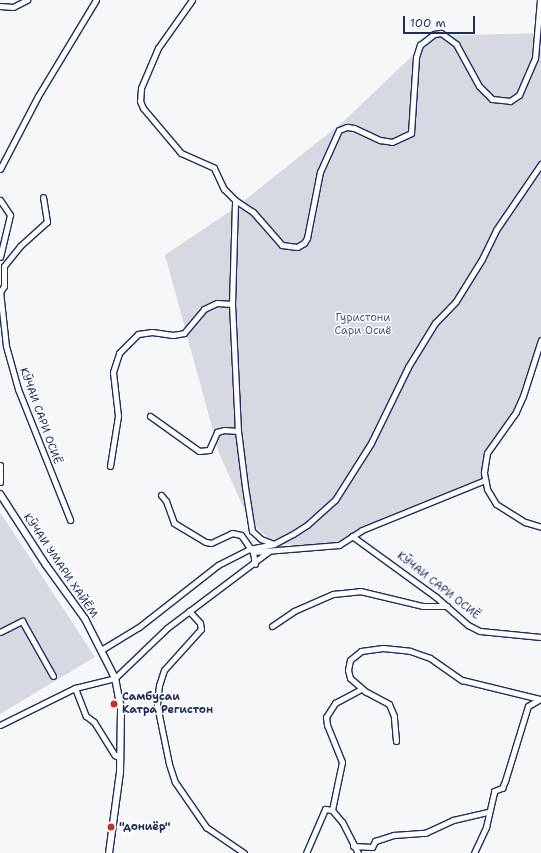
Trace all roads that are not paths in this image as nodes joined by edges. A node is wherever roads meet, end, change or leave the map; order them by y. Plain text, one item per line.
1 (27, 0) edge
2 (96, 0) edge
3 (192, 0) edge
4 (540, 0) edge
5 (0, 6) edge
6 (541, 164) edge
7 (0, 169) edge
8 (43, 197) dead end
9 (0, 200) edge
10 (235, 200) junction
11 (0, 256) edge
12 (0, 291) edge
13 (232, 304) junction
14 (541, 340) edge
15 (150, 416) dead end
16 (238, 432) junction
17 (0, 465) edge
18 (110, 466) dead end
19 (485, 480) junction
20 (0, 482) edge
21 (0, 494) edge
22 (161, 495) dead end
23 (70, 520) dead end
24 (541, 527) edge
25 (352, 536) junction
26 (274, 544) junction
27 (251, 550) junction
28 (269, 552) junction
29 (254, 564) junction
30 (447, 606) junction
31 (189, 610) junction
32 (272, 626) dead end
33 (0, 632) edge
34 (541, 637) edge
35 (101, 650) junction
36 (53, 676) dead end
37 (115, 678) junction
38 (75, 688) junction
39 (361, 689) junction
40 (540, 699) edge
41 (0, 725) edge
42 (396, 741) dead end
43 (120, 758) junction
44 (332, 810) junction
45 (488, 812) junction
46 (353, 846) junction
47 (109, 853) edge
48 (244, 853) edge
49 (306, 853) edge
50 (358, 853) edge
51 (474, 853) edge

1 - 5 street
2 - 7 street
3 - 10 street
4 - 10 street
6 - 26 street
8 - 12 street, КӮЧАИ САРИ ОСИЁ
9 - 11 street
10 - 13 street
12 - 23 street, КӮЧАИ САРИ ОСИЁ
13 - 16 street
13 - 18 street
14 - 19 street
15 - 16 street
16 - 26 street
17 - 20 street
19 - 24 street
19 - 25 street
21 - 35 main road, КӮЧАИ УМАРИ ХАЙЁМ
22 - 27 street
25 - 28 street
25 - 30 street, КӮЧАИ САРИ ОСИЁ
26 - 27 street
27 - 28 street
27 - 29 street
27 - 35 street
28 - 29 street
29 - 31 street
30 - 32 street
30 - 34 street, КӮЧАИ САРИ ОСИЁ
31 - 37 street
31 - 48 street
33 - 36 street
35 - 37 main road, КӮЧАИ УМАРИ ХАЙЁМ
37 - 38 street
37 - 43 main road, КӮЧАИ УМАРИ ХАЙЁМ
38 - 41 street
38 - 43 street
39 - 40 street
39 - 42 street
39 - 44 street
40 - 45 street
43 - 47 main road, КӮЧАИ УМАРИ ХАЙЁМ
44 - 46 street
44 - 49 street
45 - 46 street
45 - 51 street
46 - 50 street

